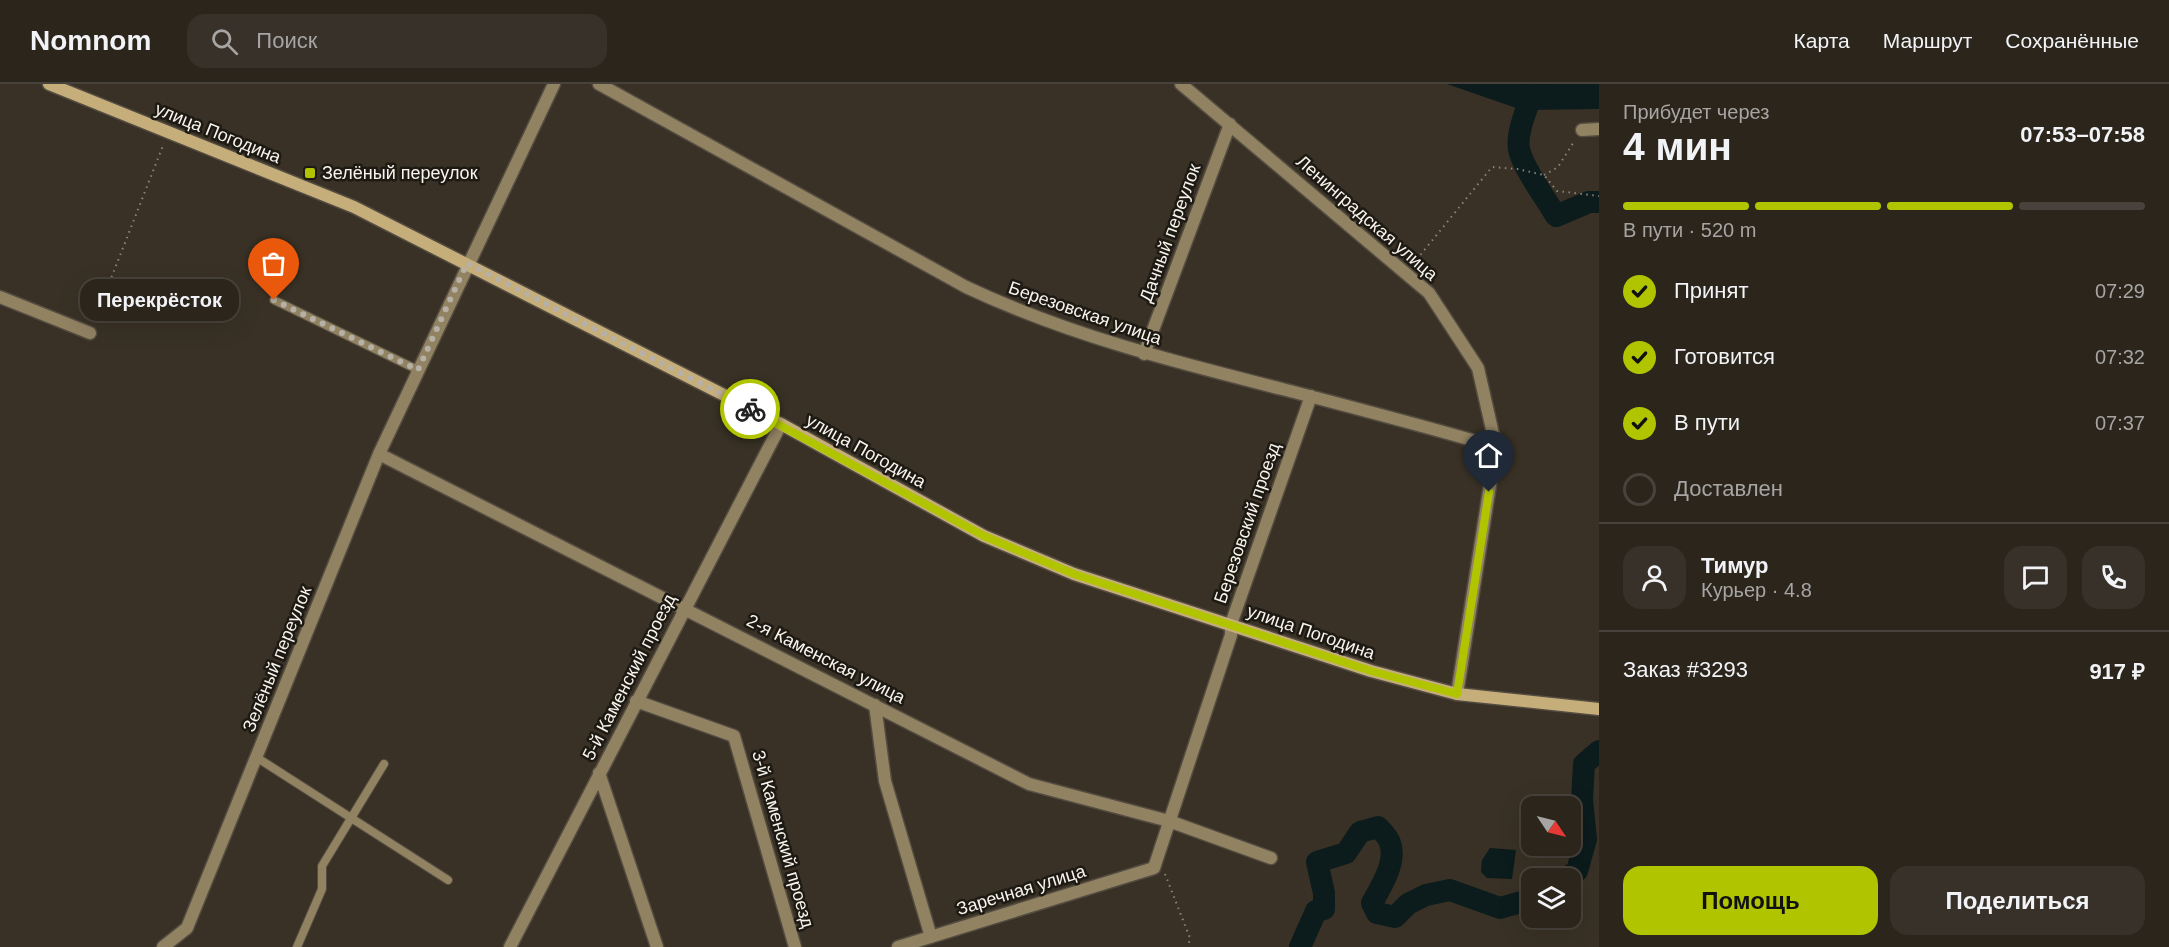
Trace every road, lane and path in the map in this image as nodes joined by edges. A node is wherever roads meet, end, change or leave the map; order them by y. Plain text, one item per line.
1 (49, 84) edge
2 (554, 84) edge
3 (599, 84) edge
4 (1181, 84) edge
5 (1230, 124) junction
6 (1599, 129) edge
7 (1582, 130) joint
8 (168, 132) junction
9 (1544, 175) junction
10 (1599, 195) edge
11 (467, 263) junction
12 (1406, 273) junction
13 (0, 297) edge
14 (274, 300) dead end
15 (90, 333) joint
16 (1144, 354) junction
17 (418, 370) junction
18 (1311, 396) junction
19 (781, 424) junction
20 (1496, 447) junction
21 (380, 454) junction
22 (685, 608) junction
23 (1231, 624) junction
24 (1457, 694) junction
25 (636, 701) junction
26 (875, 705) junction
27 (1599, 710) edge
28 (256, 757) junction
29 (384, 764) dead end
30 (599, 773) junction
31 (350, 817) junction
32 (1169, 821) junction
33 (1158, 856) junction
34 (1271, 858) dead end
35 (1154, 868) joint
36 (448, 880) dead end
37 (931, 937) junction
38 (163, 947) edge
39 (297, 947) edge
40 (510, 947) edge
41 (657, 947) edge
42 (795, 947) edge
43 (898, 947) edge
44 (1188, 947) edge

1 - 8 street, улица Погодина
2 - 11 street, Зелёный переулок
3 - 16 street, Березовская улица
4 - 5 street, Ленинградская улица
5 - 12 street, Ленинградская улица
5 - 16 street, Дачный переулок
6 - 7 street
7 - 9 path
8 - 11 street, улица Погодина
8 - 15 path
9 - 10 path
9 - 12 path
11 - 17 street, Зелёный переулок
11 - 19 street, улица Погодина
12 - 20 street, Ленинградская улица
13 - 15 street
14 - 17 lane
16 - 18 street, Березовская улица
17 - 21 street, Зелёный переулок
18 - 20 street, Березовская улица
18 - 23 street, Березовский проезд
19 - 22 street, 5-й Каменский проезд
19 - 23 street, улица Погодина
20 - 24 street, Ленинградская улица
21 - 22 street, 2-я Каменская улица
21 - 28 street, Зелёный переулок
22 - 25 street, 5-й Каменский проезд
22 - 26 street, 2-я Каменская улица
23 - 24 street, улица Погодина
23 - 32 street, Березовский проезд
24 - 27 street, улица Погодина
25 - 30 street, 5-й Каменский проезд
25 - 42 street, 3-й Каменский проезд
26 - 32 street, 2-я Каменская улица
26 - 37 street
28 - 31 lane
28 - 38 street, Зелёный переулок
29 - 31 lane
30 - 40 street, 5-й Каменский проезд
30 - 41 street
31 - 36 lane
31 - 39 lane
32 - 33 street, Березовский проезд
32 - 34 street, 2-я Каменская улица
33 - 35 street, Березовский проезд
33 - 44 path
35 - 37 street, Заречная улица
37 - 43 street, Заречная улица

